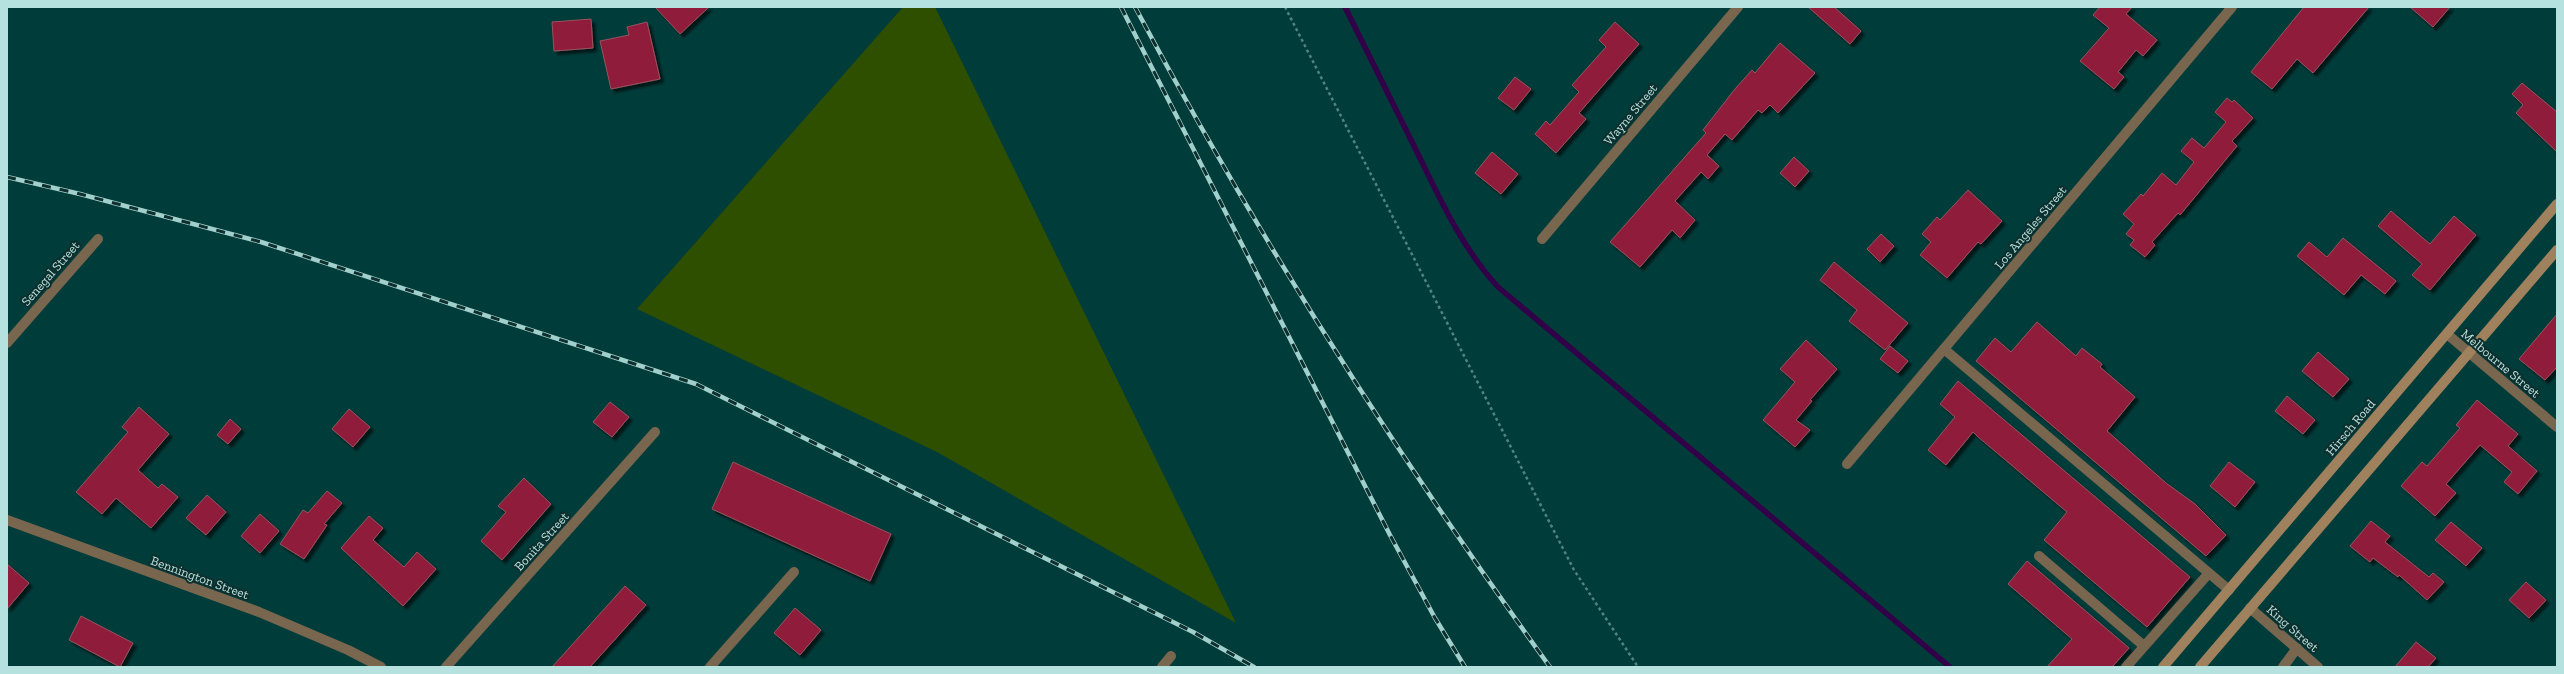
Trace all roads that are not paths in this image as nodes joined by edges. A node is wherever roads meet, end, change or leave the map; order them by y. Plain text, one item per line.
1 (1738, 7) edge
2 (2232, 7) edge
3 (2557, 204) edge
4 (98, 239) dead end
5 (1542, 239) dead end
6 (2557, 250) edge
7 (2447, 334) junction
8 (7, 343) edge
9 (1944, 349) junction
10 (2470, 354) junction
11 (2557, 427) edge
12 (655, 432) dead end
13 (1847, 464) dead end
14 (7, 520) edge
15 (2039, 556) dead end
16 (794, 572) dead end
17 (2209, 573) junction
18 (2229, 590) junction
19 (2250, 608) junction
20 (2144, 646) junction
21 (2297, 648) junction
22 (1172, 656) dead end
23 (381, 667) edge
24 (446, 667) edge
25 (710, 667) edge
26 (1162, 667) edge
27 (2126, 667) edge
28 (2163, 667) edge
29 (2200, 667) edge
30 (2283, 667) edge
31 (2318, 667) edge

1 - 5 street, Wayne Street
2 - 9 street, Los Angeles Street
3 - 7 main road, Hirsch Road
4 - 8 street, Senegal Street
6 - 10 main road
7 - 10 street, Melbourne Street
7 - 18 main road, Hirsch Road
9 - 13 street, Los Angeles Street
9 - 17 street
10 - 11 street, Melbourne Street
10 - 19 main road
12 - 24 street, Bonita Street
14 - 23 street, Bennington Street
15 - 20 street
16 - 25 street
17 - 18 street
17 - 20 street
18 - 28 main road, Hirsch Road
19 - 21 street, King Street
19 - 29 main road
20 - 27 street
21 - 30 street
21 - 31 street, King Street
22 - 26 street

